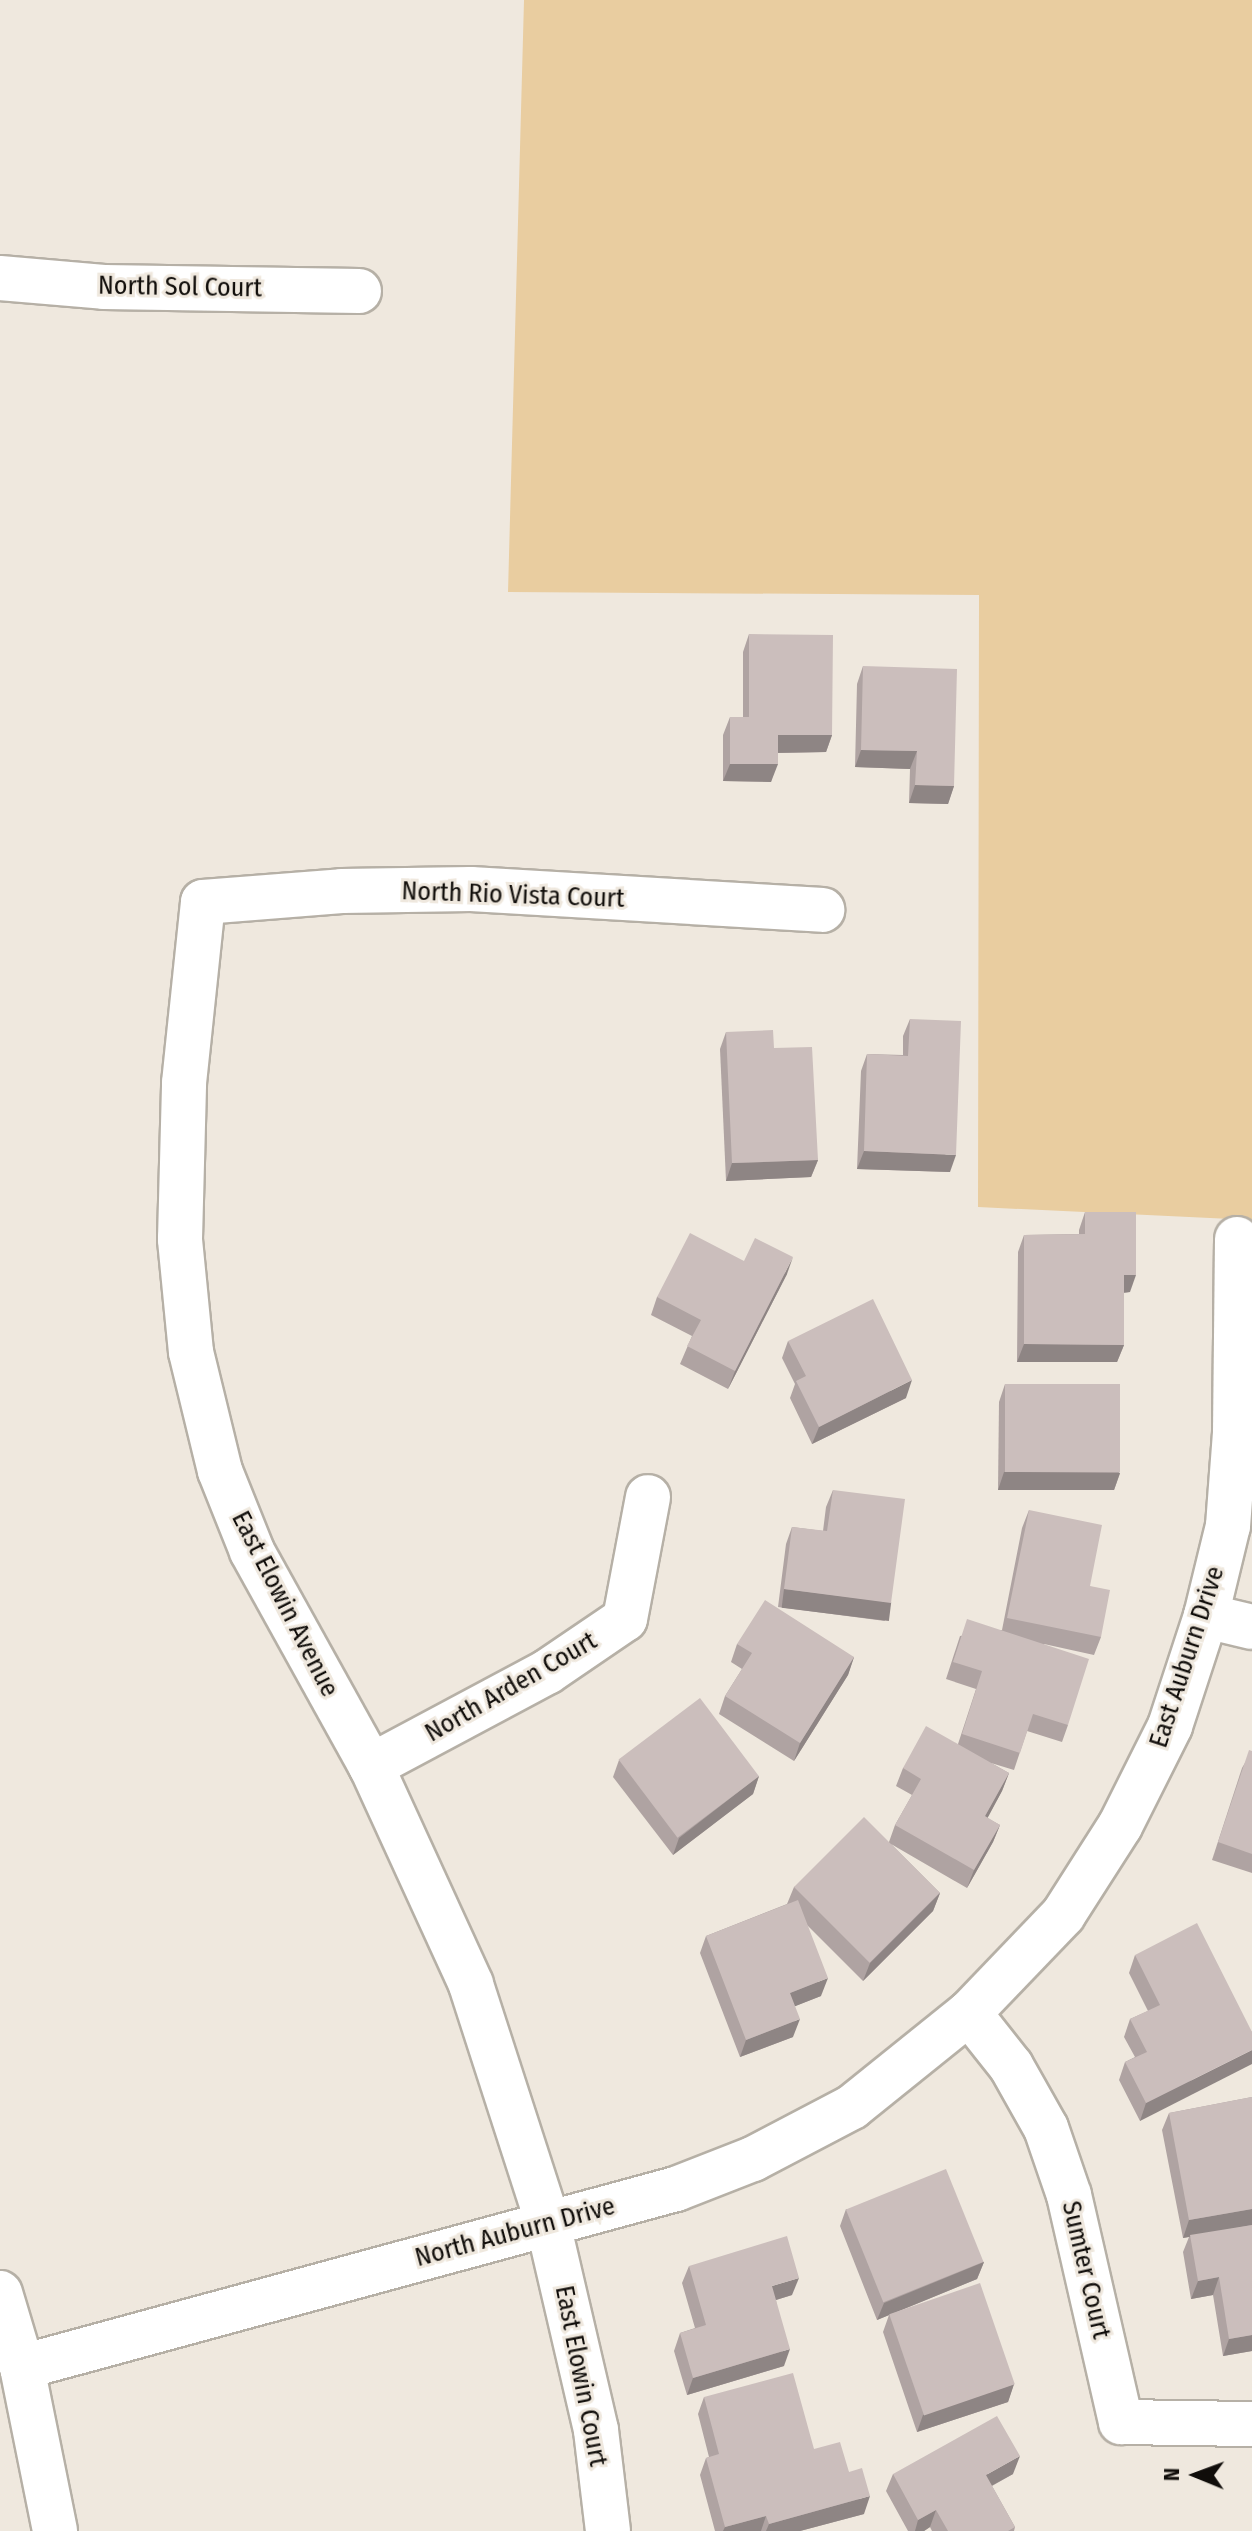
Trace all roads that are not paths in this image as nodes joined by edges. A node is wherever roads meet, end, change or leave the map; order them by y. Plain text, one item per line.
1 (0, 278) edge
2 (359, 291) dead end
3 (203, 902) joint
4 (822, 910) dead end
5 (1237, 1239) dead end
6 (648, 1497) dead end
7 (1206, 1616) junction
8 (1252, 1627) edge
9 (371, 1766) junction
10 (969, 2013) junction
11 (548, 2223) junction
12 (0, 2293) edge
13 (22, 2367) junction
14 (1252, 2424) edge
15 (55, 2531) edge
16 (608, 2531) edge

1 - 2 street, North Sol Court
3 - 4 street, North Rio Vista Court
3 - 9 street, East Elowin Avenue
5 - 7 street, East Auburn Drive
6 - 9 street, North Arden Court
7 - 8 street
7 - 10 street, East Auburn Drive
9 - 11 street, East Elowin Avenue
10 - 11 street, North Auburn Drive
10 - 14 street, Sumter Court
11 - 13 street, North Auburn Drive
11 - 16 street, East Elowin Court
12 - 13 street
13 - 15 street

